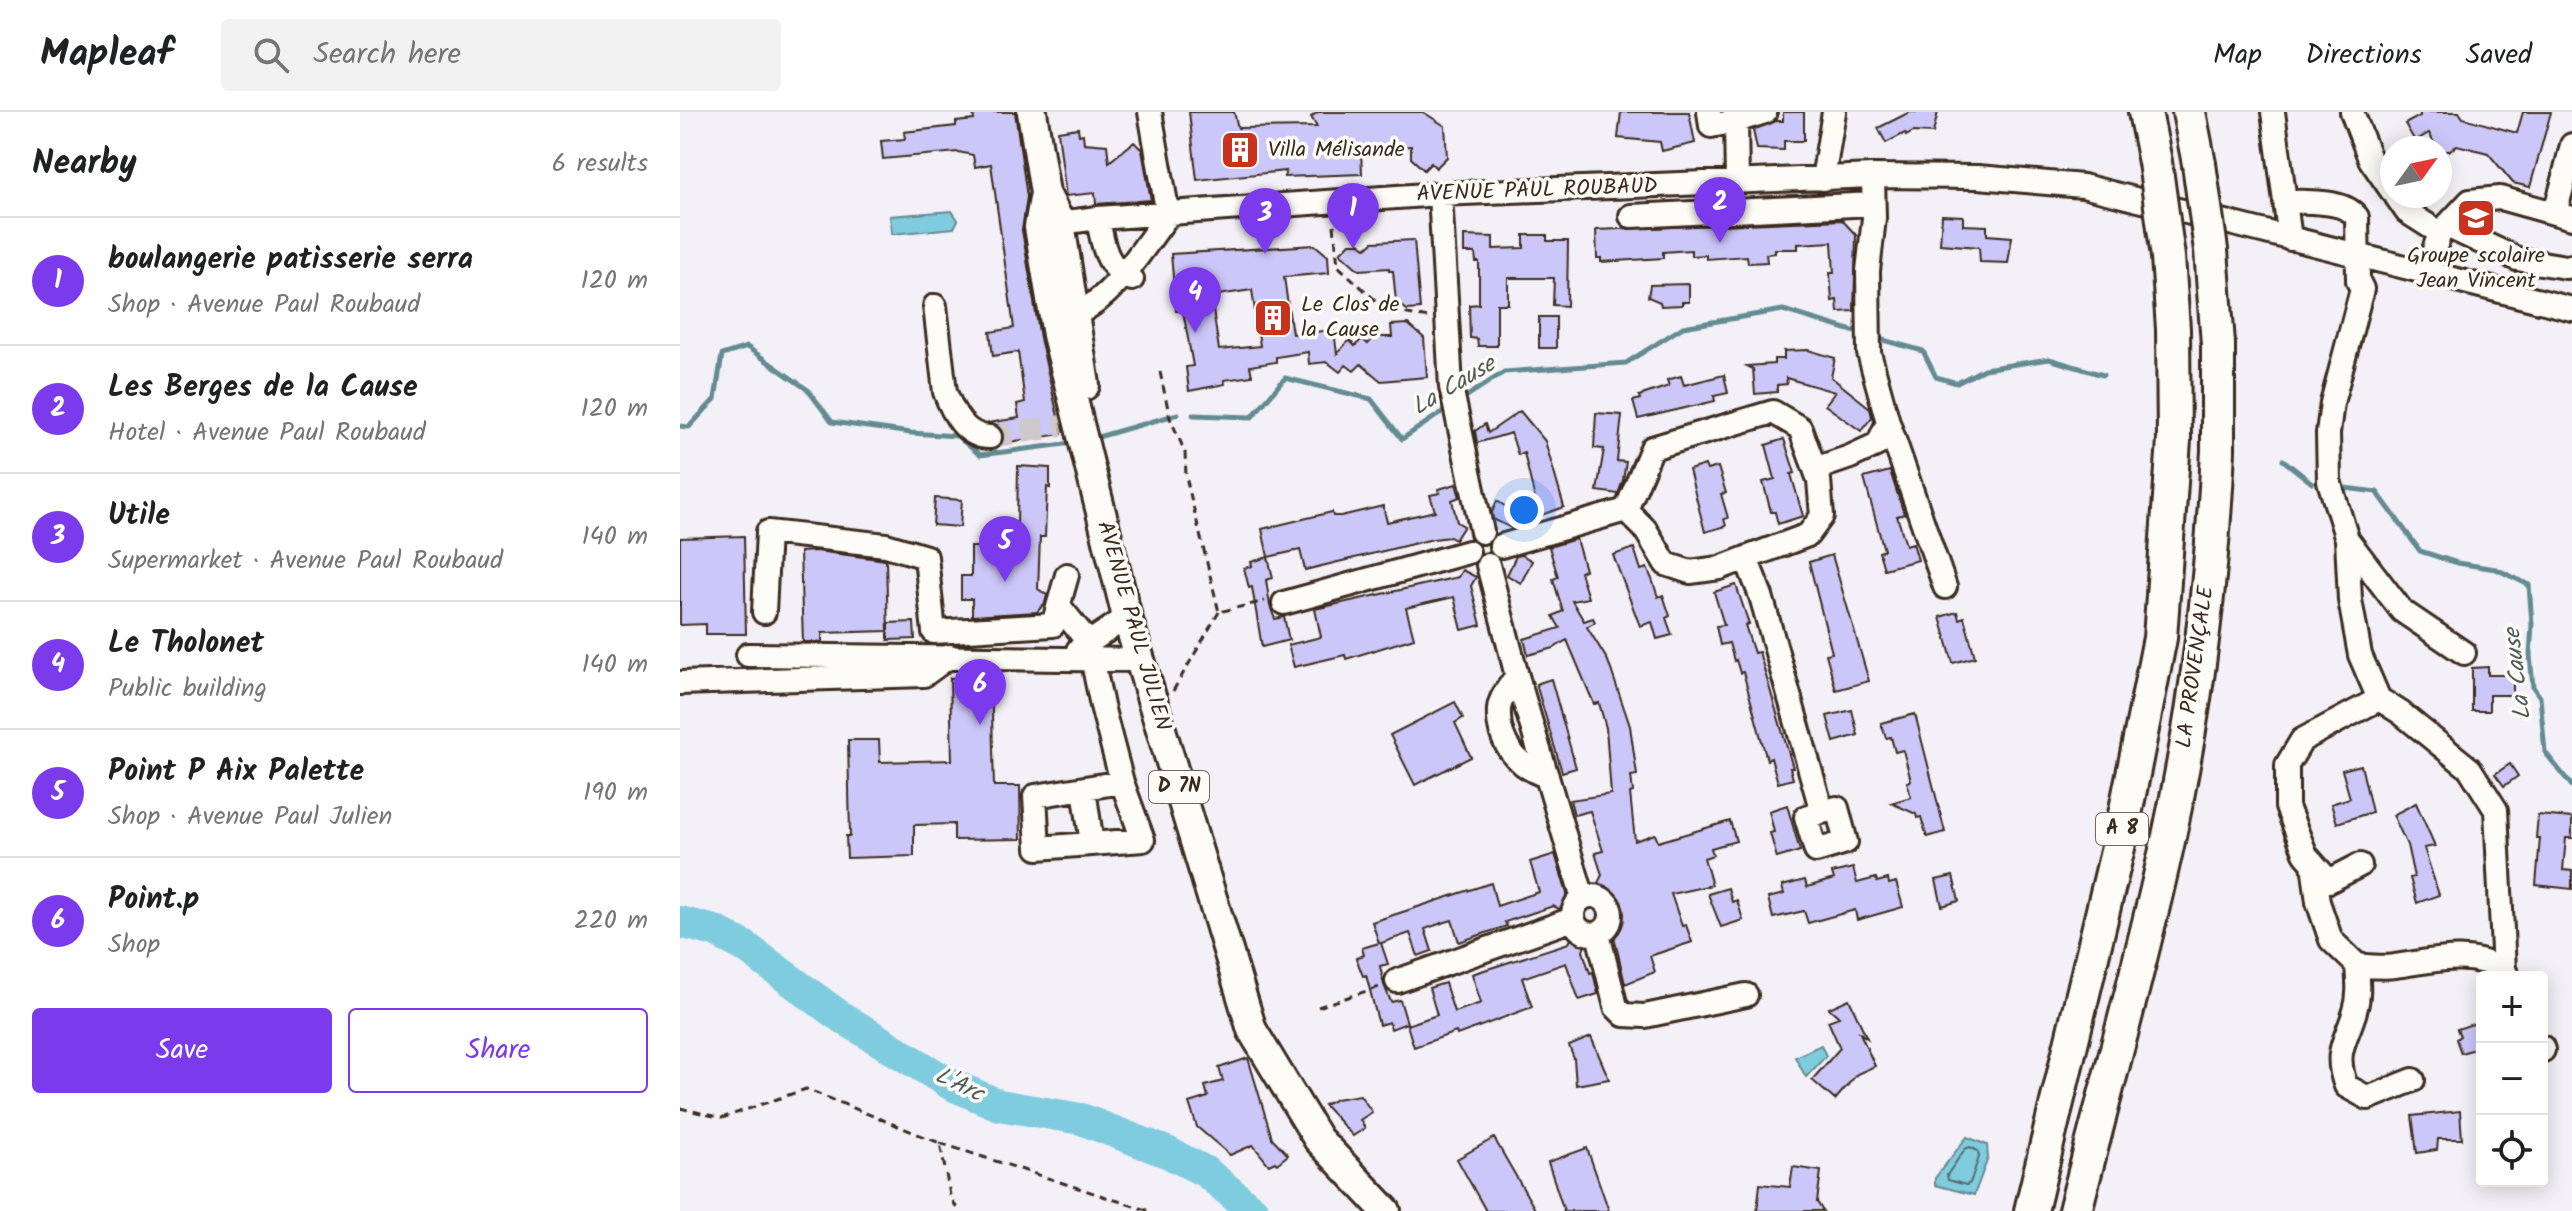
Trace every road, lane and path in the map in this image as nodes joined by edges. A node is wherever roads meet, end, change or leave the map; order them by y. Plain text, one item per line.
1 (1032, 112) edge
2 (1150, 112) edge
3 (1709, 112) edge
4 (1765, 112) edge
5 (1834, 112) edge
6 (2145, 112) edge
7 (2189, 112) edge
8 (2273, 112) edge
9 (2352, 112) edge
10 (1736, 121) junction
11 (2572, 145) edge
12 (2380, 174) edge
13 (1873, 176) junction
14 (1823, 179) junction
15 (1737, 183) junction
16 (1678, 185) junction
17 (1440, 194) junction
18 (2286, 201) junction
19 (1873, 204) junction
20 (2404, 208) edge
21 (1680, 213) junction
22 (1168, 215) junction
23 (1631, 216) dead end
24 (2563, 216) edge
25 (1098, 218) junction
26 (1334, 225) dead end
27 (2443, 230) junction
28 (1047, 231) junction
29 (2290, 239) junction
30 (2357, 255) junction
31 (2572, 266) edge
32 (2426, 273) junction
33 (1127, 278) junction
34 (935, 306) dead end
35 (2572, 309) edge
36 (1076, 314) junction
37 (1433, 318) dead end
38 (1160, 372) dead end
39 (1888, 422) junction
40 (1081, 428) junction
41 (990, 437) tunnel mouth
42 (1815, 469) junction
43 (1095, 472) junction
44 (1626, 510) junction
45 (1482, 532) junction
46 (2347, 539) junction
47 (1468, 552) junction
48 (1495, 556) junction
49 (1746, 558) junction
50 (1067, 575) dead end
51 (1945, 587) dead end
52 (1284, 603) joint
53 (1059, 606) junction
54 (764, 612) dead end
55 (1219, 612) junction
56 (1127, 617) junction
57 (1090, 650) junction
58 (2464, 653) dead end
59 (748, 655) dead end
60 (950, 656) junction
61 (1141, 660) junction
62 (680, 683) edge
63 (1173, 691) dead end
64 (2379, 699) junction
65 (1122, 782) junction
66 (1084, 789) junction
67 (1822, 812) dead end
68 (1092, 844) junction
69 (2313, 863) junction
70 (2360, 865) dead end
71 (1583, 898) junction
72 (1573, 919) junction
73 (1598, 934) junction
74 (2357, 965) junction
75 (2503, 971) edge
76 (2506, 971) edge
77 (1397, 981) joint
78 (1746, 995) dead end
79 (1318, 1007) dead end
80 (2413, 1080) dead end
81 (1287, 1092) junction
82 (680, 1108) edge
83 (940, 1143) junction
84 (1132, 1208) edge
85 (958, 1211) edge
86 (1149, 1211) edge
87 (1386, 1211) edge
88 (2031, 1211) edge
89 (2075, 1211) edge

1 - 28 main road, AVENUE PAUL JULIEN / D 7N
2 - 22 street
3 - 10 street
4 - 10 street
5 - 14 street
6 - 88 highway, LA PROVENÇALE / A 8, bridge
7 - 89 highway, LA PROVENÇALE / A 8, bridge
8 - 18 street
9 - 12 street
10 - 15 street
11 - 24 street
13 - 14 street, AVENUE PAUL ROUBAUD
13 - 19 street
13 - 29 street, AVENUE PAUL ROUBAUD
14 - 15 street, AVENUE PAUL ROUBAUD
15 - 16 street, AVENUE PAUL ROUBAUD
16 - 17 street, AVENUE PAUL ROUBAUD
16 - 21 street, AVENUE PAUL ROUBAUD
17 - 22 street, AVENUE PAUL ROUBAUD
17 - 45 street
18 - 29 street
18 - 30 street
19 - 21 street, AVENUE PAUL ROUBAUD
19 - 39 street
20 - 27 street
21 - 23 street, AVENUE PAUL ROUBAUD
22 - 25 street, AVENUE PAUL ROUBAUD
22 - 33 street
24 - 27 street
25 - 28 street, AVENUE PAUL ROUBAUD
25 - 33 street
26 - 37 path
27 - 31 street
27 - 32 street
28 - 36 main road, AVENUE PAUL JULIEN / D 7N
28 - 40 main road, AVENUE PAUL JULIEN / D 7N
29 - 30 street, AVENUE PAUL ROUBAUD
30 - 32 street, AVENUE PAUL ROUBAUD
30 - 46 street
32 - 35 street, AVENUE PAUL ROUBAUD
33 - 36 street
34 - 41 street
36 - 40 main road, AVENUE PAUL JULIEN / D 7N
38 - 55 path
39 - 42 street
39 - 51 street
40 - 43 main road, AVENUE PAUL JULIEN / D 7N
42 - 44 street
42 - 49 street
43 - 56 main road, AVENUE PAUL JULIEN / D 7N
43 - 81 main road, AVENUE PAUL JULIEN / D 7N
44 - 48 street
44 - 49 street
45 - 47 street
45 - 48 street
46 - 58 street
46 - 64 street
47 - 48 street
47 - 52 street
48 - 71 street
49 - 67 street
50 - 53 street
52 - 55 path
53 - 54 street
53 - 57 street
55 - 63 path
56 - 57 street
56 - 61 main road, AVENUE PAUL JULIEN / D 7N
57 - 60 street
57 - 61 street
57 - 65 street
59 - 60 street
60 - 62 street
61 - 81 main road, AVENUE PAUL JULIEN / D 7N
64 - 69 street
64 - 76 street
65 - 66 street
65 - 68 street
66 - 68 street
66 - 68 street
69 - 70 street
69 - 74 street
71 - 72 street
71 - 73 street
72 - 73 street
72 - 77 street
73 - 78 street
74 - 75 street
74 - 80 street
77 - 79 path
81 - 87 main road, AVENUE PAUL JULIEN / D 7N
82 - 83 path
83 - 84 path
83 - 85 path
84 - 86 path

